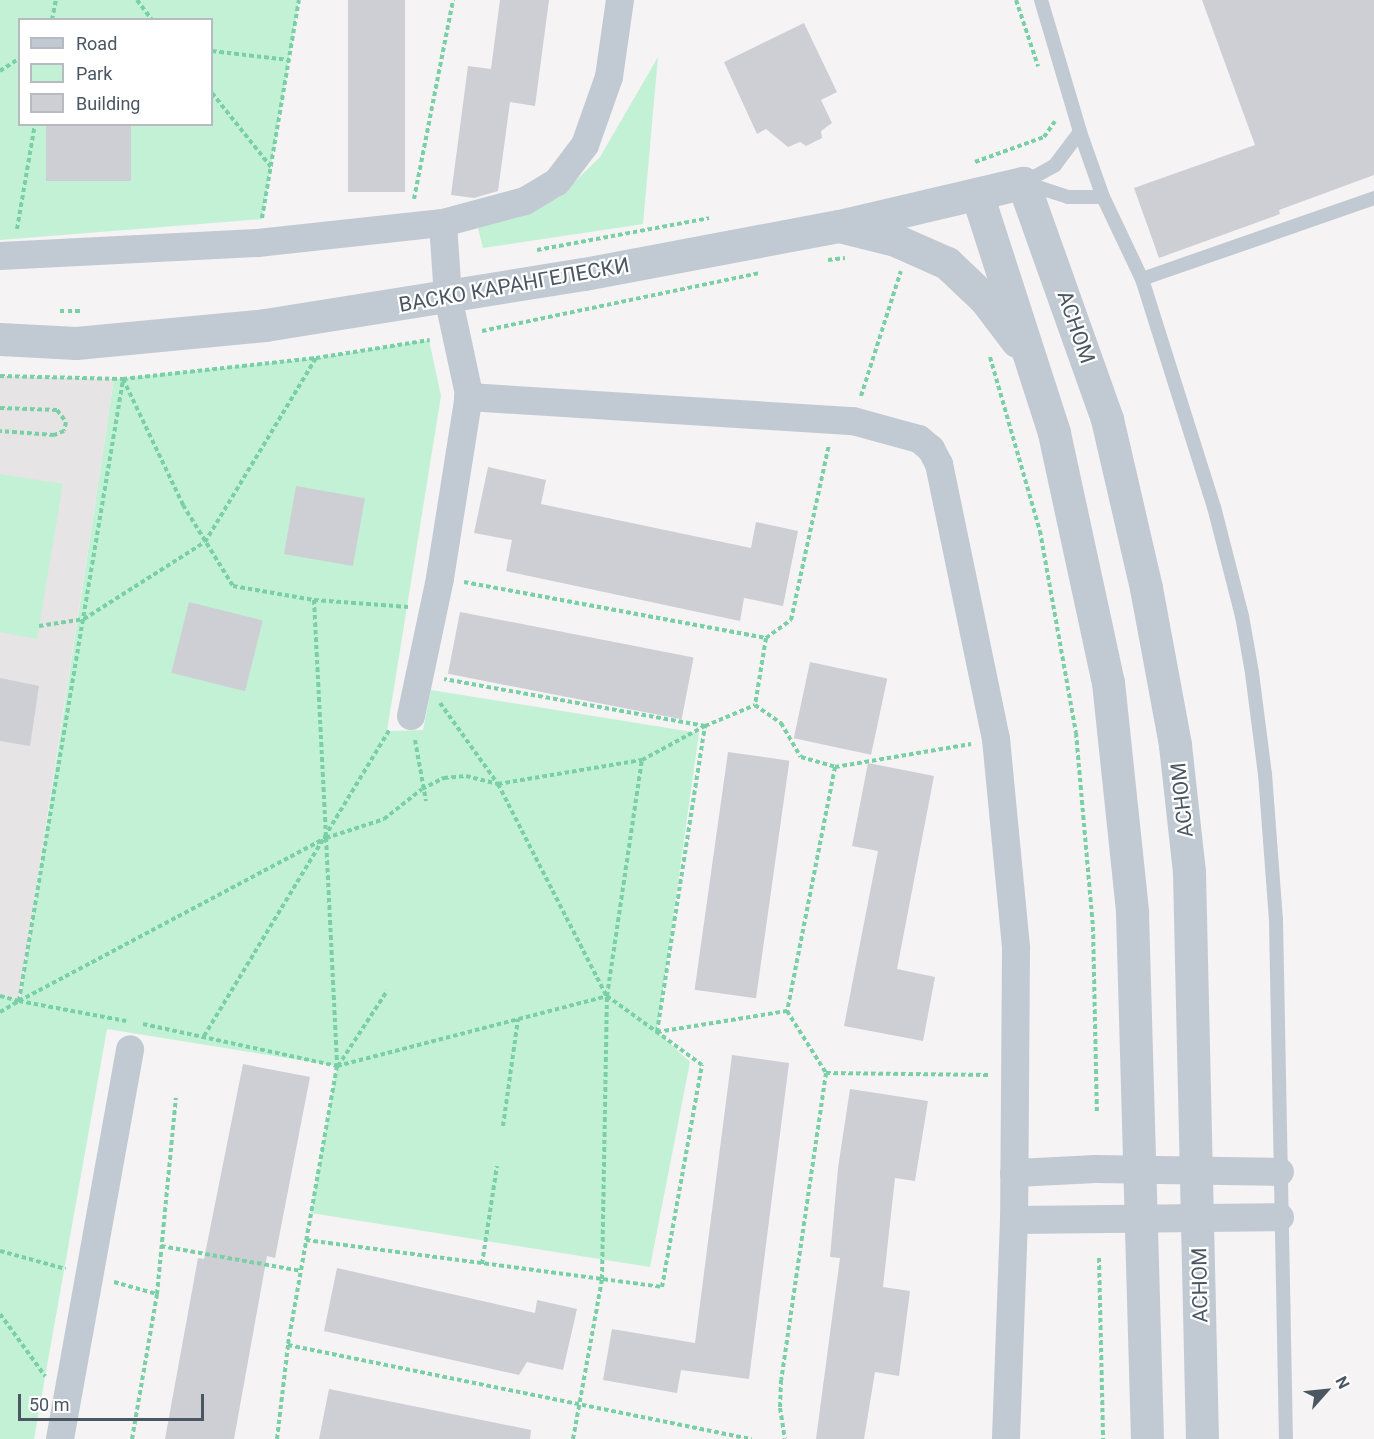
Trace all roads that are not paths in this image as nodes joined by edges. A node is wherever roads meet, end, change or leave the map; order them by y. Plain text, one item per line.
1 (620, 0) edge
2 (1041, 0) edge
3 (1080, 132) junction
4 (972, 179) junction
5 (1023, 183) junction
6 (1102, 198) junction
7 (1374, 198) edge
8 (443, 223) junction
9 (839, 226) junction
10 (6, 256) edge
11 (1142, 279) junction
12 (448, 297) junction
13 (0, 339) edge
14 (1040, 385) junction
15 (468, 397) junction
16 (411, 716) road end
17 (130, 1048) dead end
18 (1139, 1169) junction
19 (1198, 1169) junction
20 (1280, 1172) junction
21 (1014, 1173) junction
22 (1199, 1215) junction
23 (1140, 1217) junction
24 (1280, 1217) junction
25 (1014, 1220) junction
26 (61, 1431) edge
27 (1006, 1439) edge
28 (1147, 1439) edge
29 (1202, 1439) edge
30 (1286, 1439) edge

1 - 8 street
2 - 3 lane
3 - 5 lane
3 - 6 lane
4 - 5 street, ВАСКО КАРАНГЕЛЕСКИ
4 - 9 street, ВАСКО КАРАНГЕЛЕСКИ
4 - 14 street
5 - 6 lane
5 - 19 street, АСНОМ
6 - 11 lane
7 - 11 lane
8 - 10 street
8 - 12 street
9 - 12 street, ВАСКО КАРАНГЕЛЕСКИ
9 - 14 street
11 - 20 lane
12 - 13 street, ВАСКО КАРАНГЕЛЕСКИ
12 - 15 street
14 - 18 street
15 - 16 street
15 - 21 street
17 - 26 street
18 - 19 street
18 - 21 street
18 - 23 street
19 - 20 street
19 - 22 street, АСНОМ
20 - 24 lane
21 - 25 street
22 - 23 street
22 - 24 street
22 - 29 street, АСНОМ
23 - 25 street
23 - 28 street
24 - 30 lane
25 - 27 street

